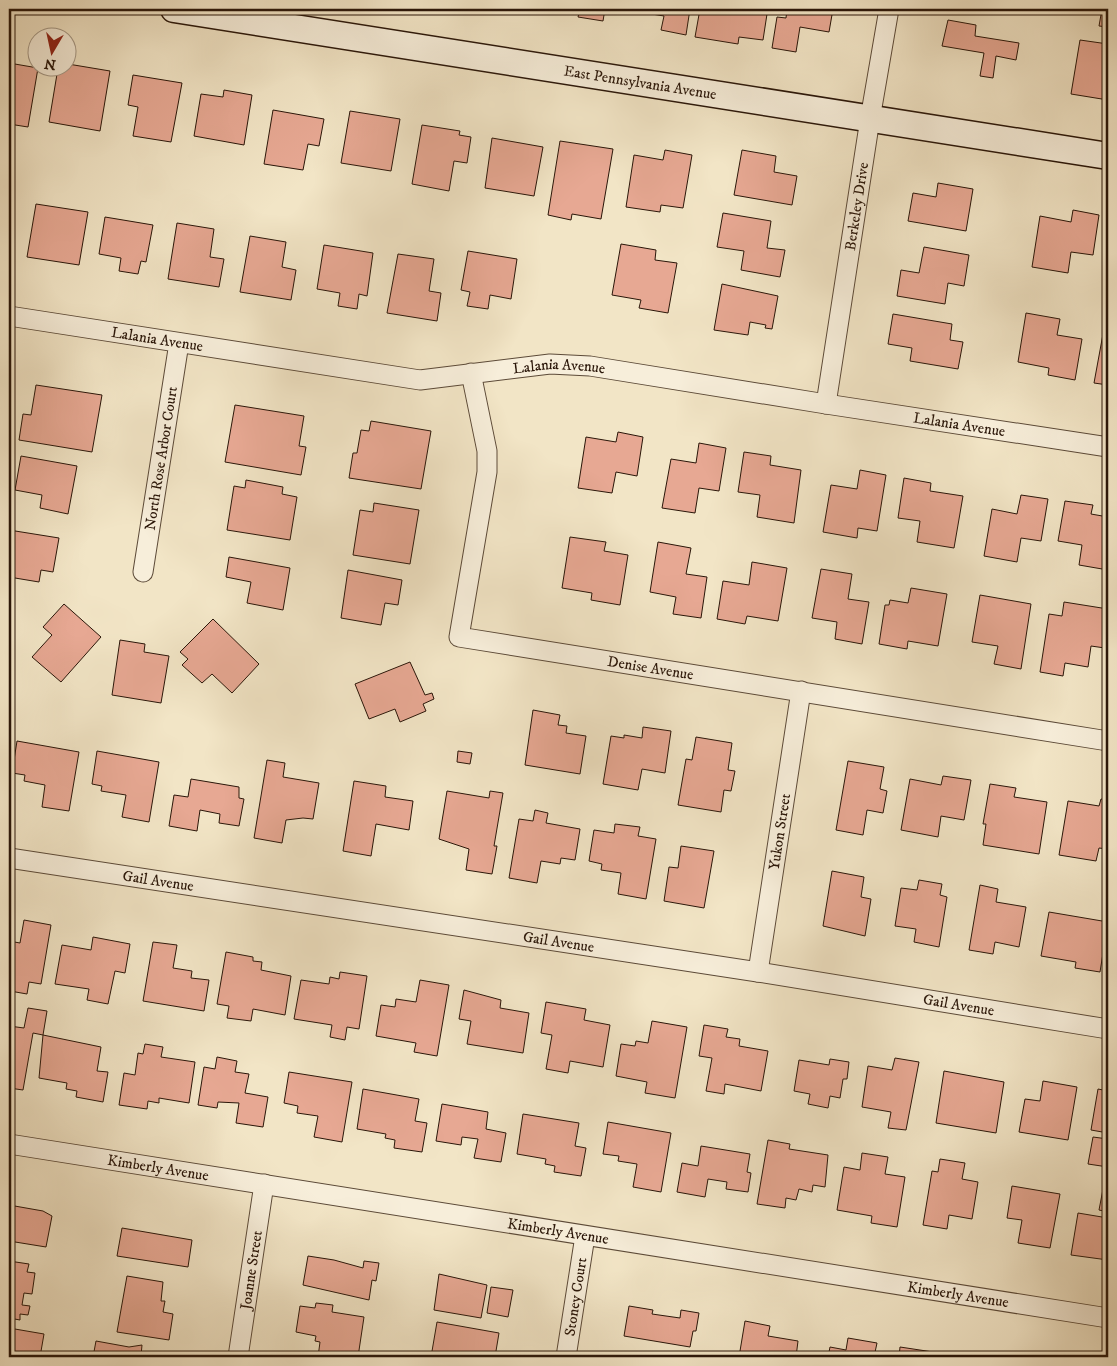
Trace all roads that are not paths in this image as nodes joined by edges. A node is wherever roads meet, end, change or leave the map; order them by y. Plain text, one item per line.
1 (174, 9) edge
2 (889, 9) edge
3 (870, 119) junction
4 (1108, 156) edge
5 (9, 316) edge
6 (179, 343) junction
7 (471, 373) junction
8 (826, 404) junction
9 (1108, 446) edge
10 (143, 572) dead end
11 (801, 691) junction
12 (1108, 741) edge
13 (9, 858) edge
14 (758, 972) junction
15 (1108, 1029) edge
16 (9, 1144) edge
17 (264, 1184) junction
18 (585, 1236) junction
19 (1108, 1318) edge
20 (238, 1357) edge
21 (566, 1357) edge

1 - 3 street, East Pennsylvania Avenue
2 - 3 street, Berkeley Drive
3 - 4 street, East Pennsylvania Avenue
3 - 8 street, Berkeley Drive
5 - 6 street, Lalania Avenue
6 - 7 street, Lalania Avenue
6 - 10 street, North Rose Arbor Court
7 - 8 street, Lalania Avenue
7 - 11 street, Denise Avenue
8 - 9 street, Lalania Avenue
11 - 12 street, Denise Avenue
11 - 14 street, Yukon Street
13 - 14 street, Gail Avenue
14 - 15 street, Gail Avenue
16 - 17 street, Kimberly Avenue
17 - 18 street, Kimberly Avenue
17 - 20 street, Joanne Street
18 - 19 street, Kimberly Avenue
18 - 21 street, Stoney Court

